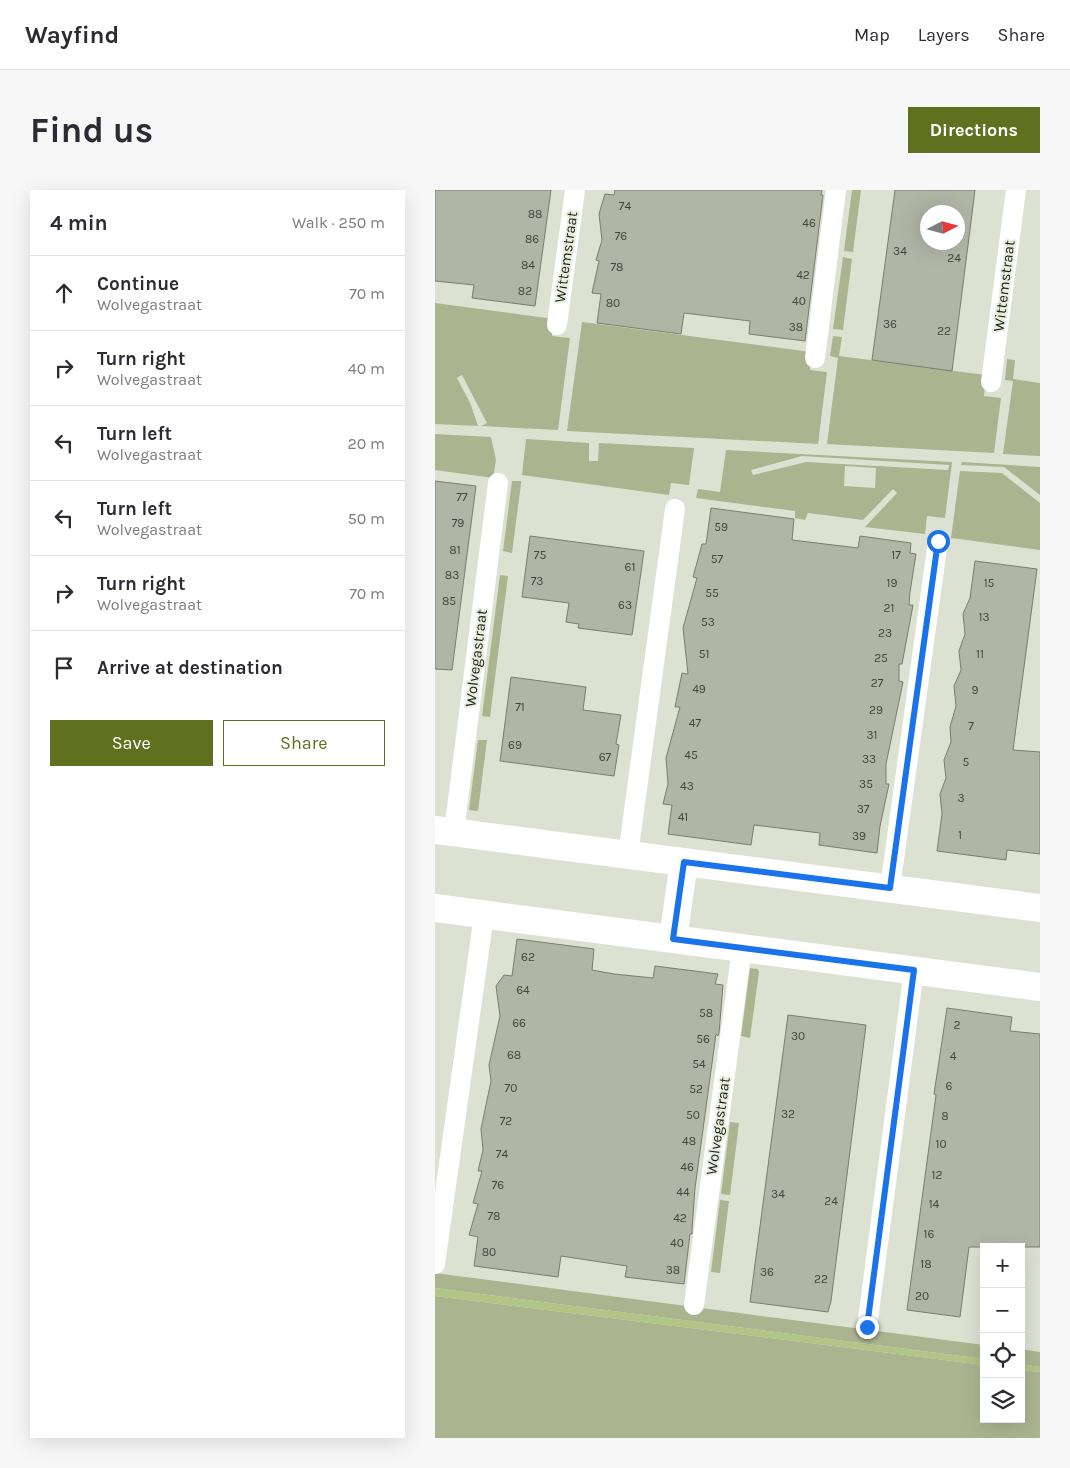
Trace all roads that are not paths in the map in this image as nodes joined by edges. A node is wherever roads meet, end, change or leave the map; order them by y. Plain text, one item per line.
1 (575, 190) edge
2 (836, 190) edge
3 (1016, 190) edge
4 (557, 325) dead end
5 (815, 358) dead end
6 (991, 382) dead end
7 (498, 484) dead end
8 (675, 509) dead end
9 (938, 541) dead end
10 (444, 831) edge
11 (628, 855) junction
12 (684, 862) junction
13 (890, 888) junction
14 (435, 908) edge
15 (1040, 908) edge
16 (484, 915) junction
17 (673, 939) junction
18 (742, 948) junction
19 (914, 970) junction
20 (1040, 987) edge
21 (435, 1264) edge
22 (694, 1305) dead end
23 (867, 1327) dead end

1 - 4 lane, Wittemstraat
2 - 5 lane
3 - 6 lane, Wittemstraat
7 - 10 lane, Wolvegastraat
8 - 11 lane
9 - 13 lane
10 - 11 street, Wolvegastraat
11 - 12 street, Wolvegastraat
12 - 13 street, Wolvegastraat
12 - 17 street
13 - 15 street, Wolvegastraat
14 - 16 street
16 - 17 street
16 - 21 lane
17 - 18 street
18 - 19 street
18 - 22 lane, Wolvegastraat
19 - 20 street
19 - 23 lane

